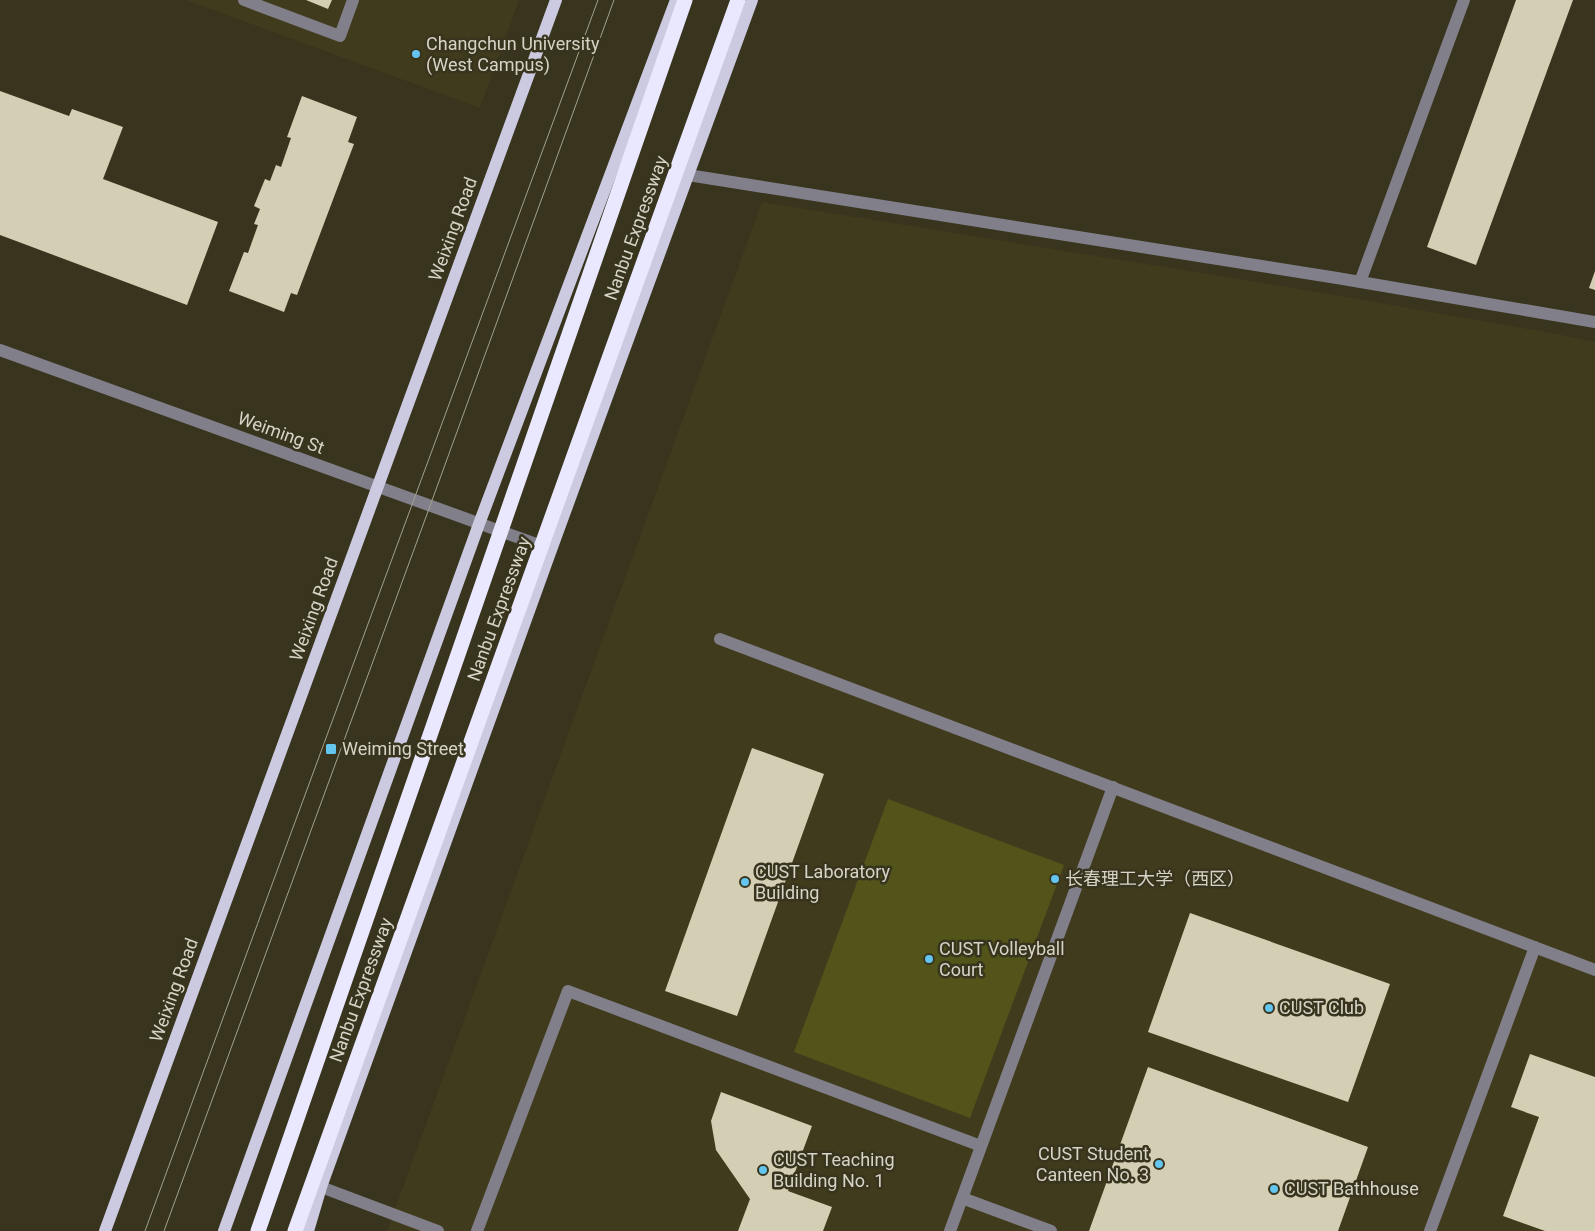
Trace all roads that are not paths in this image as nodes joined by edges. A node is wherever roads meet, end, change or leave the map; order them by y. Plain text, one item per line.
1 (244, 0) edge
2 (353, 0) edge
3 (556, 0) edge
4 (676, 0) edge
5 (685, 0) edge
6 (738, 0) edge
7 (752, 0) edge
8 (1464, 0) edge
9 (688, 176) junction
10 (1360, 282) junction
11 (1595, 322) edge
12 (0, 350) edge
13 (377, 487) junction
14 (479, 524) junction
15 (551, 550) junction
16 (720, 639) dead end
17 (1113, 787) junction
18 (1535, 948) junction
19 (1595, 970) edge
20 (982, 1146) junction
21 (321, 1187) junction
22 (962, 1198) junction
23 (105, 1231) edge
24 (224, 1231) edge
25 (258, 1231) edge
26 (295, 1231) edge
27 (308, 1231) edge
28 (438, 1231) edge
29 (477, 1231) edge
30 (950, 1231) edge
31 (1051, 1231) edge
32 (1430, 1231) edge

1 - 2 street
3 - 13 main road, Weixing Road
4 - 14 main road
5 - 25 highway, Nanbu Expressway, bridge
6 - 26 highway, Nanbu Expressway, bridge
7 - 9 main road
8 - 10 street
9 - 10 street
9 - 15 main road
10 - 11 street
12 - 13 street, Weiming St
13 - 14 street, Weiming St
13 - 23 main road, Weixing Road
14 - 15 street, Weiming St
14 - 24 main road
15 - 21 main road
16 - 17 street
17 - 18 street
17 - 20 street
18 - 19 street
18 - 32 street
20 - 22 street
20 - 29 street
21 - 27 main road
21 - 28 street
22 - 30 street
22 - 31 street

